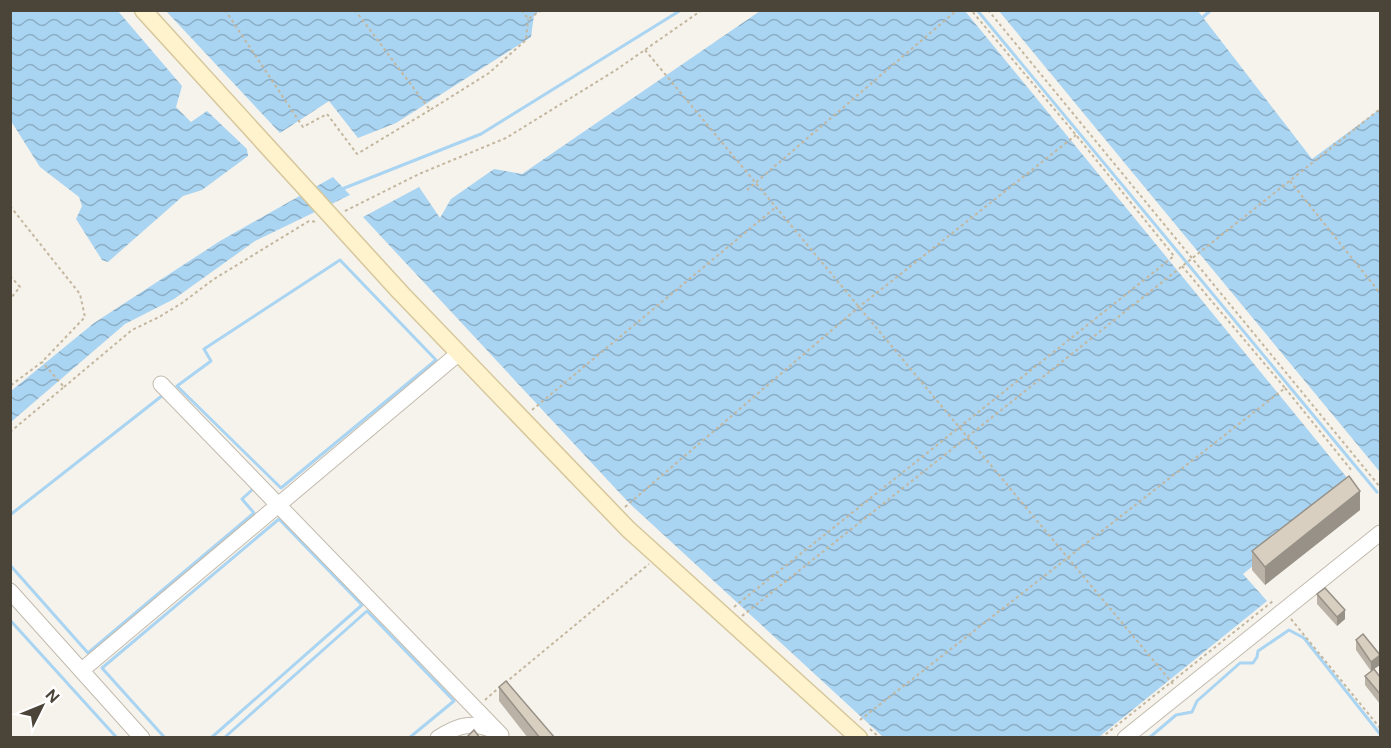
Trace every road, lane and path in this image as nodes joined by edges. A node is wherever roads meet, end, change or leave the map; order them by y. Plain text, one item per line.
1 (143, 10) edge
2 (225, 10) edge
3 (355, 10) edge
4 (522, 10) edge
5 (542, 10) edge
6 (702, 10) edge
7 (957, 10) edge
8 (971, 10) edge
9 (987, 10) edge
10 (528, 19) junction
11 (645, 50) junction
12 (430, 110) junction
13 (1379, 110) edge
14 (1380, 115) edge
15 (1076, 135) junction
16 (1290, 181) junction
17 (755, 183) junction
18 (747, 189) dead end
19 (10, 206) edge
20 (776, 207) junction
21 (333, 217) junction
22 (1192, 258) junction
23 (1182, 266) junction
24 (10, 276) edge
25 (1380, 293) edge
26 (10, 299) edge
27 (859, 307) junction
28 (459, 353) junction
29 (42, 362) junction
30 (161, 384) dead end
31 (10, 386) edge
32 (64, 387) junction
33 (1285, 387) junction
34 (532, 410) dead end
35 (959, 428) junction
36 (10, 432) edge
37 (967, 437) junction
38 (1352, 471) dead end
39 (1380, 487) edge
40 (622, 504) dead end
41 (279, 505) junction
42 (1380, 533) edge
43 (658, 556) junction
44 (1068, 558) junction
45 (10, 591) edge
46 (1273, 601) dead end
47 (733, 615) junction
48 (1290, 618) dead end
49 (82, 670) junction
50 (1176, 687) junction
51 (475, 708) junction
52 (860, 720) dead end
53 (1380, 728) edge
54 (502, 736) edge
55 (142, 738) edge
56 (438, 738) edge
57 (860, 738) edge
58 (1101, 738) edge
59 (1125, 738) edge

1 - 21 main road
2 - 12 path
3 - 12 path
4 - 10 path
5 - 10 path
6 - 11 path
7 - 17 path
8 - 15 path
9 - 22 path
10 - 12 path
11 - 17 path
11 - 21 path
13 - 14 path
13 - 16 path
15 - 27 path
15 - 35 path
16 - 22 path
16 - 25 path
17 - 18 path
17 - 20 path
19 - 29 path
20 - 27 path
20 - 34 path
21 - 28 main road
21 - 32 path
22 - 23 path
22 - 39 path
23 - 33 path
23 - 37 path
24 - 26 path
27 - 35 path
27 - 40 path
28 - 41 street
28 - 43 main road
29 - 31 path
29 - 32 path
30 - 41 street
32 - 36 path
33 - 38 path
33 - 44 path
35 - 37 path
35 - 47 path
37 - 44 path
37 - 47 path
41 - 49 street
41 - 51 street
42 - 50 street
43 - 47 main road
43 - 51 path
44 - 50 path
44 - 52 path
45 - 49 street
46 - 50 path
47 - 57 main road
48 - 53 path
49 - 55 street
50 - 58 path
50 - 59 street
51 - 54 street
54 - 56 street

